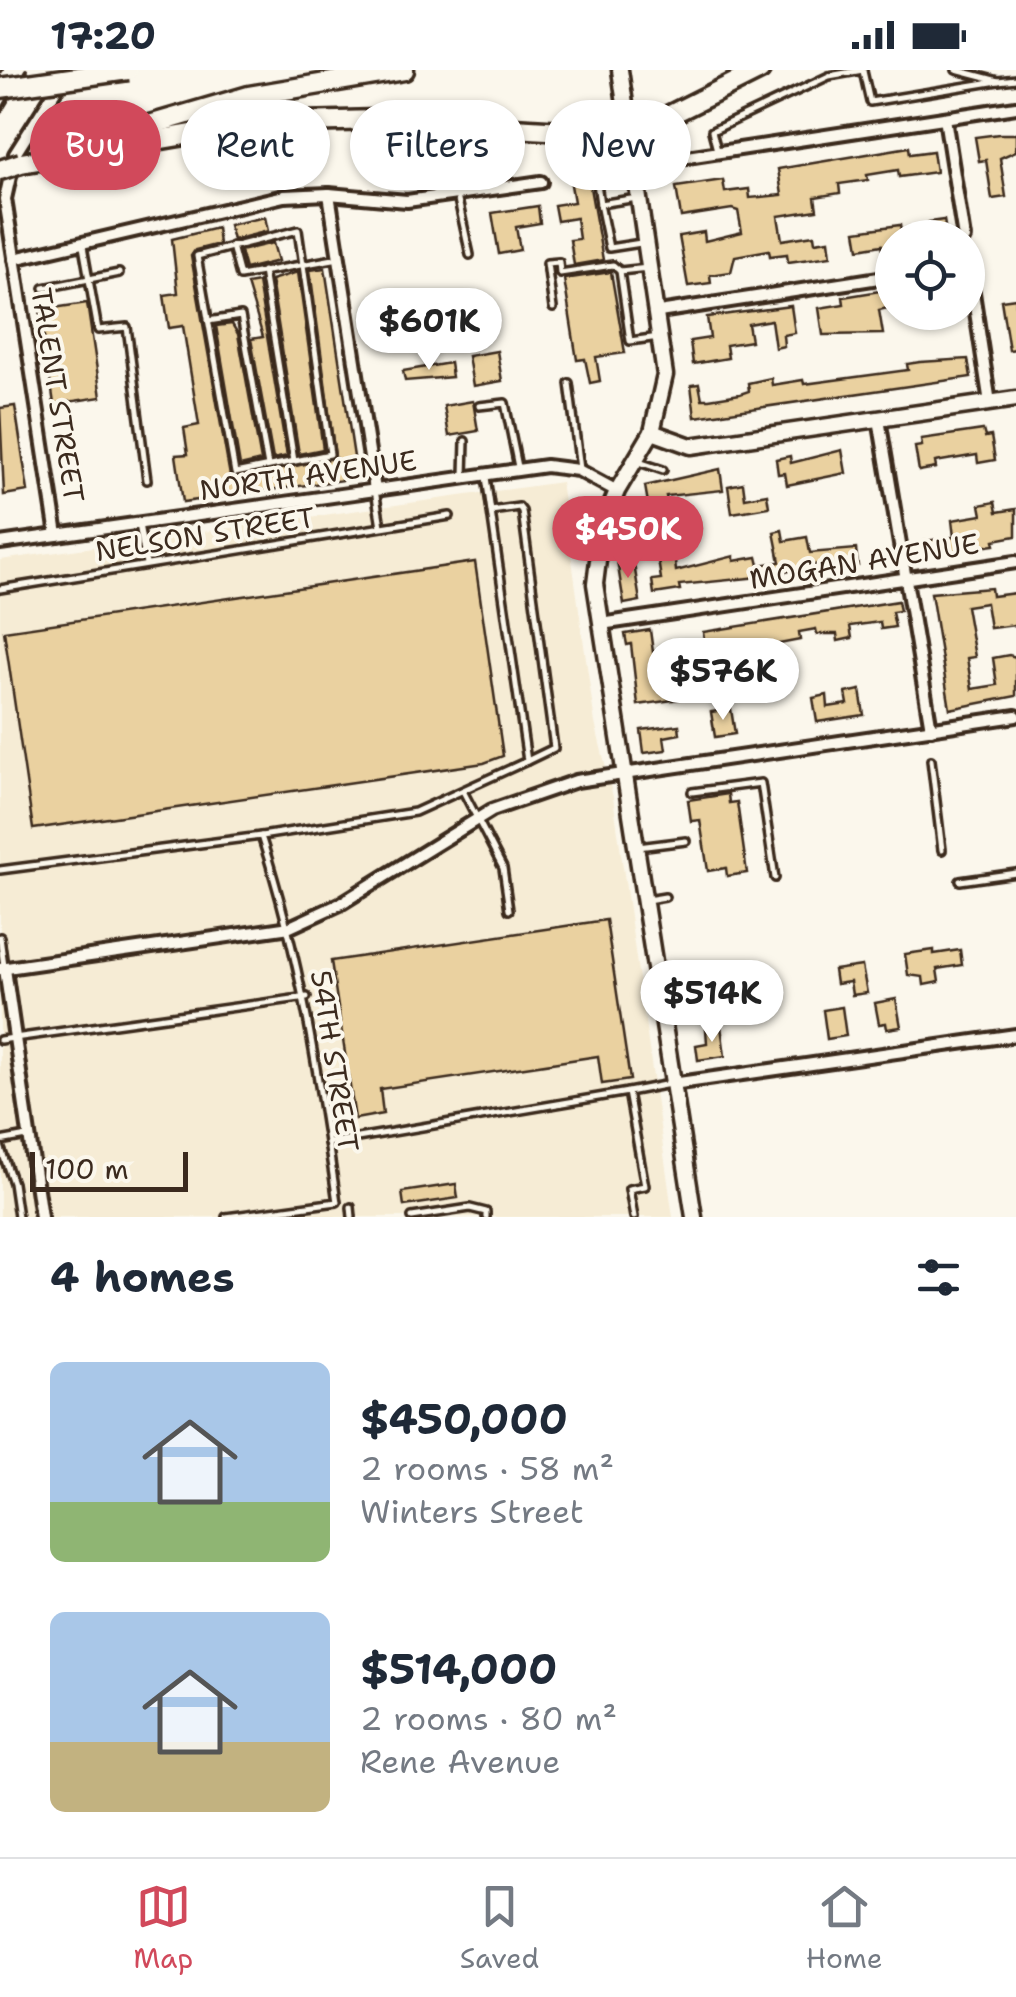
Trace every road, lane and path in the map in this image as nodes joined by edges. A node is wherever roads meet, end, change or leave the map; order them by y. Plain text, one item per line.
1 (68, 70) edge
2 (76, 70) edge
3 (128, 70) edge
4 (404, 70) edge
5 (620, 70) edge
6 (760, 70) edge
7 (863, 70) edge
8 (956, 70) edge
9 (1016, 79) edge
10 (998, 81) junction
11 (31, 83) junction
12 (0, 88) edge
13 (625, 100) edge
14 (691, 104) edge
15 (1016, 107) edge
16 (946, 118) junction
17 (161, 130) edge
18 (545, 130) edge
19 (161, 132) edge
20 (718, 152) junction
21 (691, 156) edge
22 (30, 161) edge
23 (0, 170) edge
24 (541, 182) dead end
25 (598, 190) edge
26 (639, 190) edge
27 (329, 194) junction
28 (456, 196) junction
29 (640, 198) junction
30 (600, 204) junction
31 (961, 220) edge
32 (648, 242) junction
33 (83, 246) junction
34 (232, 246) junction
35 (470, 256) dead end
36 (339, 258) junction
37 (14, 259) junction
38 (301, 265) junction
39 (652, 267) junction
40 (263, 271) junction
41 (620, 271) junction
42 (119, 273) dead end
43 (89, 279) junction
44 (875, 279) edge
45 (44, 288) dead end
46 (554, 308) dead end
47 (658, 312) junction
48 (208, 322) junction
49 (979, 330) edge
50 (662, 336) junction
51 (569, 383) dead end
52 (1016, 399) edge
53 (990, 403) junction
54 (479, 406) dead end
55 (879, 419) junction
56 (652, 432) junction
57 (465, 441) dead end
58 (294, 461) junction
59 (636, 461) junction
60 (268, 466) junction
61 (518, 470) junction
62 (663, 470) dead end
63 (580, 472) junction
64 (486, 475) junction
65 (464, 478) junction
66 (146, 480) dead end
67 (375, 490) junction
68 (617, 491) junction
69 (609, 509) junction
70 (491, 511) junction
71 (450, 516) dead end
72 (656, 522) dead end
73 (139, 524) junction
74 (381, 526) junction
75 (56, 535) junction
76 (0, 543) edge
77 (1016, 562) edge
78 (146, 564) junction
79 (905, 578) junction
80 (0, 589) edge
81 (600, 624) junction
82 (1016, 716) edge
83 (931, 729) junction
84 (931, 760) dead end
85 (527, 761) junction
86 (624, 774) junction
87 (463, 790) junction
88 (692, 792) dead end
89 (479, 818) junction
90 (261, 836) junction
91 (686, 842) dead end
92 (636, 847) junction
93 (942, 850) dead end
94 (0, 870) edge
95 (1016, 872) edge
96 (775, 878) dead end
97 (960, 881) dead end
98 (665, 897) dead end
99 (644, 901) junction
100 (509, 910) dead end
101 (290, 926) junction
102 (0, 937) edge
103 (2, 969) edge
104 (678, 995) dead end
105 (307, 997) junction
106 (659, 998) junction
107 (682, 1016) dead end
108 (662, 1020) junction
109 (1016, 1036) edge
110 (14, 1038) junction
111 (0, 1040) edge
112 (672, 1084) junction
113 (628, 1092) junction
114 (28, 1136) junction
115 (0, 1143) edge
116 (328, 1143) junction
117 (10, 1172) junction
118 (0, 1174) edge
119 (351, 1207) dead end
120 (18, 1217) edge
121 (41, 1217) edge
122 (226, 1217) edge
123 (352, 1217) edge
124 (412, 1217) edge
125 (486, 1217) edge
126 (634, 1217) edge
127 (694, 1217) edge

1 - 37 street, TALENT STREET
2 - 11 highway, bridge
3 - 11 highway, bridge
4 - 17 highway
5 - 13 main road
6 - 14 highway
7 - 10 lane
7 - 20 lane
8 - 10 lane
9 - 10 lane
11 - 12 highway, bridge
15 - 16 street
16 - 20 street
16 - 31 street
18 - 19 highway
20 - 21 street
22 - 23 highway, bridge
24 - 28 street
25 - 30 lane
26 - 29 main road
27 - 28 street
27 - 33 street
27 - 36 street
28 - 35 lane
29 - 30 lane
29 - 32 main road
30 - 32 lane
32 - 39 main road
33 - 37 street
33 - 43 lane
34 - 38 lane
34 - 40 lane
34 - 48 lane
36 - 38 lane
36 - 67 street
37 - 75 street, TALENT STREET
38 - 40 lane
38 - 58 lane
39 - 41 lane
39 - 47 main road
40 - 58 lane
41 - 46 lane
41 - 50 lane
42 - 43 lane
43 - 45 lane
43 - 66 lane
44 - 47 street
47 - 50 main road
48 - 60 lane
48 - 60 lane
49 - 53 street
50 - 56 main road
51 - 63 lane
52 - 53 main road
53 - 55 main road
54 - 61 lane
55 - 56 main road
55 - 79 street
56 - 59 main road
57 - 65 lane
58 - 60 lane
59 - 62 lane
59 - 68 main road
61 - 63 street, NORTH AVENUE
61 - 64 street, NORTH AVENUE
63 - 68 street, NORTH AVENUE
64 - 65 street, NORTH AVENUE
64 - 70 lane
65 - 67 street, NORTH AVENUE
67 - 73 street, NORTH AVENUE
67 - 74 lane
68 - 69 main road
69 - 72 lane
69 - 81 main road
70 - 85 lane
70 - 85 lane
71 - 74 lane, NELSON STREET
73 - 75 street, NORTH AVENUE
73 - 78 lane
74 - 78 lane, NELSON STREET
75 - 76 street, NORTH AVENUE
77 - 79 street, MOGAN AVENUE
78 - 80 lane, NELSON STREET
79 - 81 street, MOGAN AVENUE
79 - 83 street
81 - 86 main road
82 - 83 street
83 - 86 street
84 - 93 lane
85 - 87 lane
86 - 89 street
86 - 92 main road
87 - 89 lane
87 - 90 lane
88 - 96 lane
89 - 100 lane
89 - 101 street
90 - 94 lane
90 - 101 lane, 54TH STREET
91 - 92 lane
92 - 99 main road
95 - 97 lane
98 - 99 lane
99 - 106 main road
101 - 103 street
101 - 105 lane, 54TH STREET
102 - 103 lane
103 - 110 street
104 - 106 lane
105 - 110 lane
105 - 116 lane, 54TH STREET
106 - 108 main road
107 - 108 lane
108 - 112 main road
109 - 112 street
110 - 111 lane
110 - 114 street
112 - 113 lane
112 - 127 main road
113 - 116 lane
113 - 126 lane
114 - 115 lane
114 - 121 street
115 - 117 lane
116 - 122 lane, 54TH STREET
117 - 118 lane
117 - 120 lane
119 - 123 lane
124 - 125 lane

